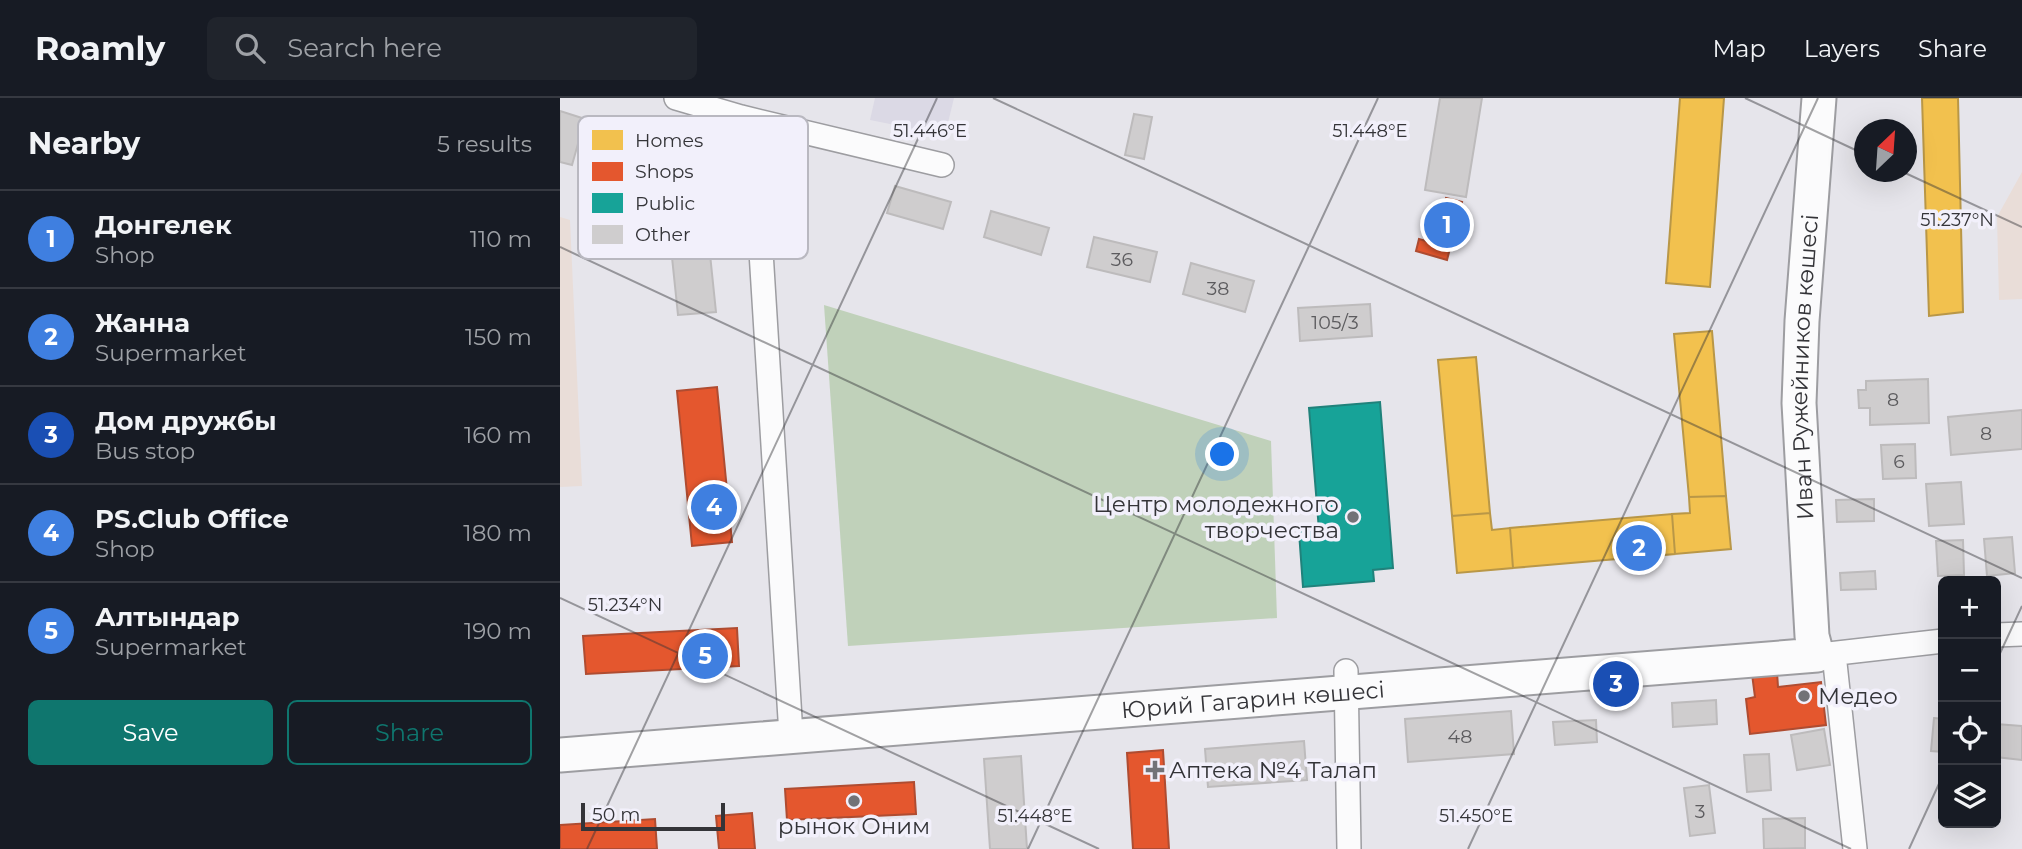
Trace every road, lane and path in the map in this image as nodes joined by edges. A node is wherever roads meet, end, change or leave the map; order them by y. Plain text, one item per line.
1 (676, 98) edge
2 (1819, 98) edge
3 (738, 116) edge
4 (808, 133) edge
5 (942, 165) dead end
6 (761, 259) edge
7 (2022, 634) edge
8 (2001, 635) edge
9 (1938, 641) edge
10 (1821, 648) junction
11 (1347, 681) junction
12 (790, 725) junction
13 (560, 734) edge
14 (560, 755) edge
15 (1349, 849) edge
16 (1856, 849) edge

1 - 3 street
2 - 10 main road, Иван Ружейников көшесі
4 - 5 street
6 - 12 street
7 - 8 street
9 - 10 street, Юрий Гагарин көшесі
10 - 11 main road, Юрий Гагарин көшесі
10 - 16 street
11 - 12 main road, Юрий Гагарин көшесі
11 - 15 street
12 - 13 main road, Юрий Гагарин көшесі
12 - 14 main road, Юрий Гагарин көшесі

